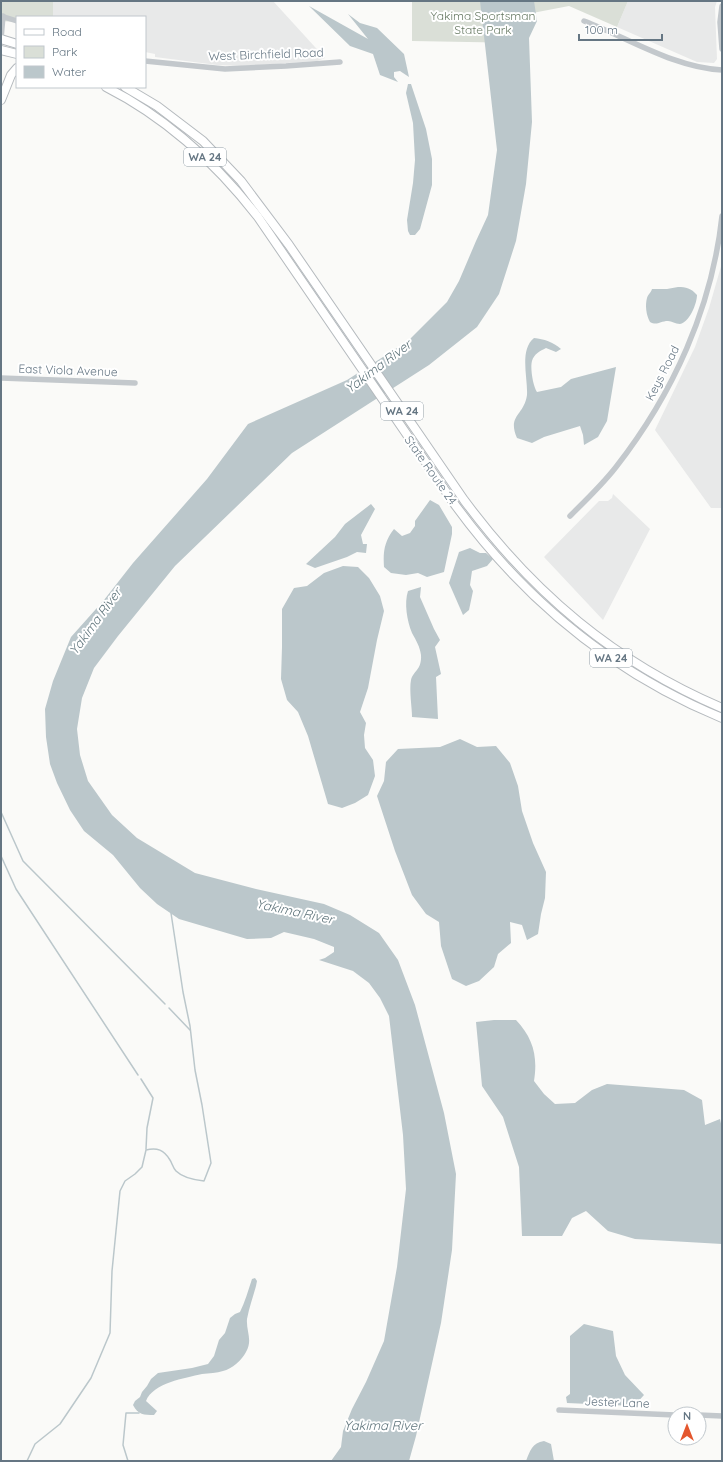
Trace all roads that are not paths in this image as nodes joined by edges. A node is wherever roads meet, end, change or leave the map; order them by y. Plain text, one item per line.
1 (722, 6) edge
2 (2, 16) edge
3 (16, 21) edge
4 (584, 21) dead end
5 (1, 39) edge
6 (16, 44) edge
7 (722, 49) edge
8 (1, 50) edge
9 (16, 54) edge
10 (146, 61) edge
11 (340, 62) dead end
12 (16, 69) edge
13 (722, 70) edge
14 (108, 88) edge
15 (127, 88) edge
16 (1, 100) edge
17 (722, 216) edge
18 (1, 378) edge
19 (135, 383) dead end
20 (570, 516) dead end
21 (722, 708) edge
22 (722, 718) edge
23 (559, 1410) dead end
24 (667, 1415) edge
25 (707, 1415) edge
26 (722, 1416) edge

1 - 7 street
2 - 3 street
2 - 5 street
4 - 13 street
5 - 6 main road
8 - 9 main road
10 - 11 street, West Birchfield Road
12 - 16 main road
14 - 22 main road, State Route 24 / WA 24
15 - 21 main road, State Route 24 / WA 24
17 - 20 street, Keys Road
18 - 19 street, East Viola Avenue
23 - 24 street, Jester Lane
25 - 26 street

